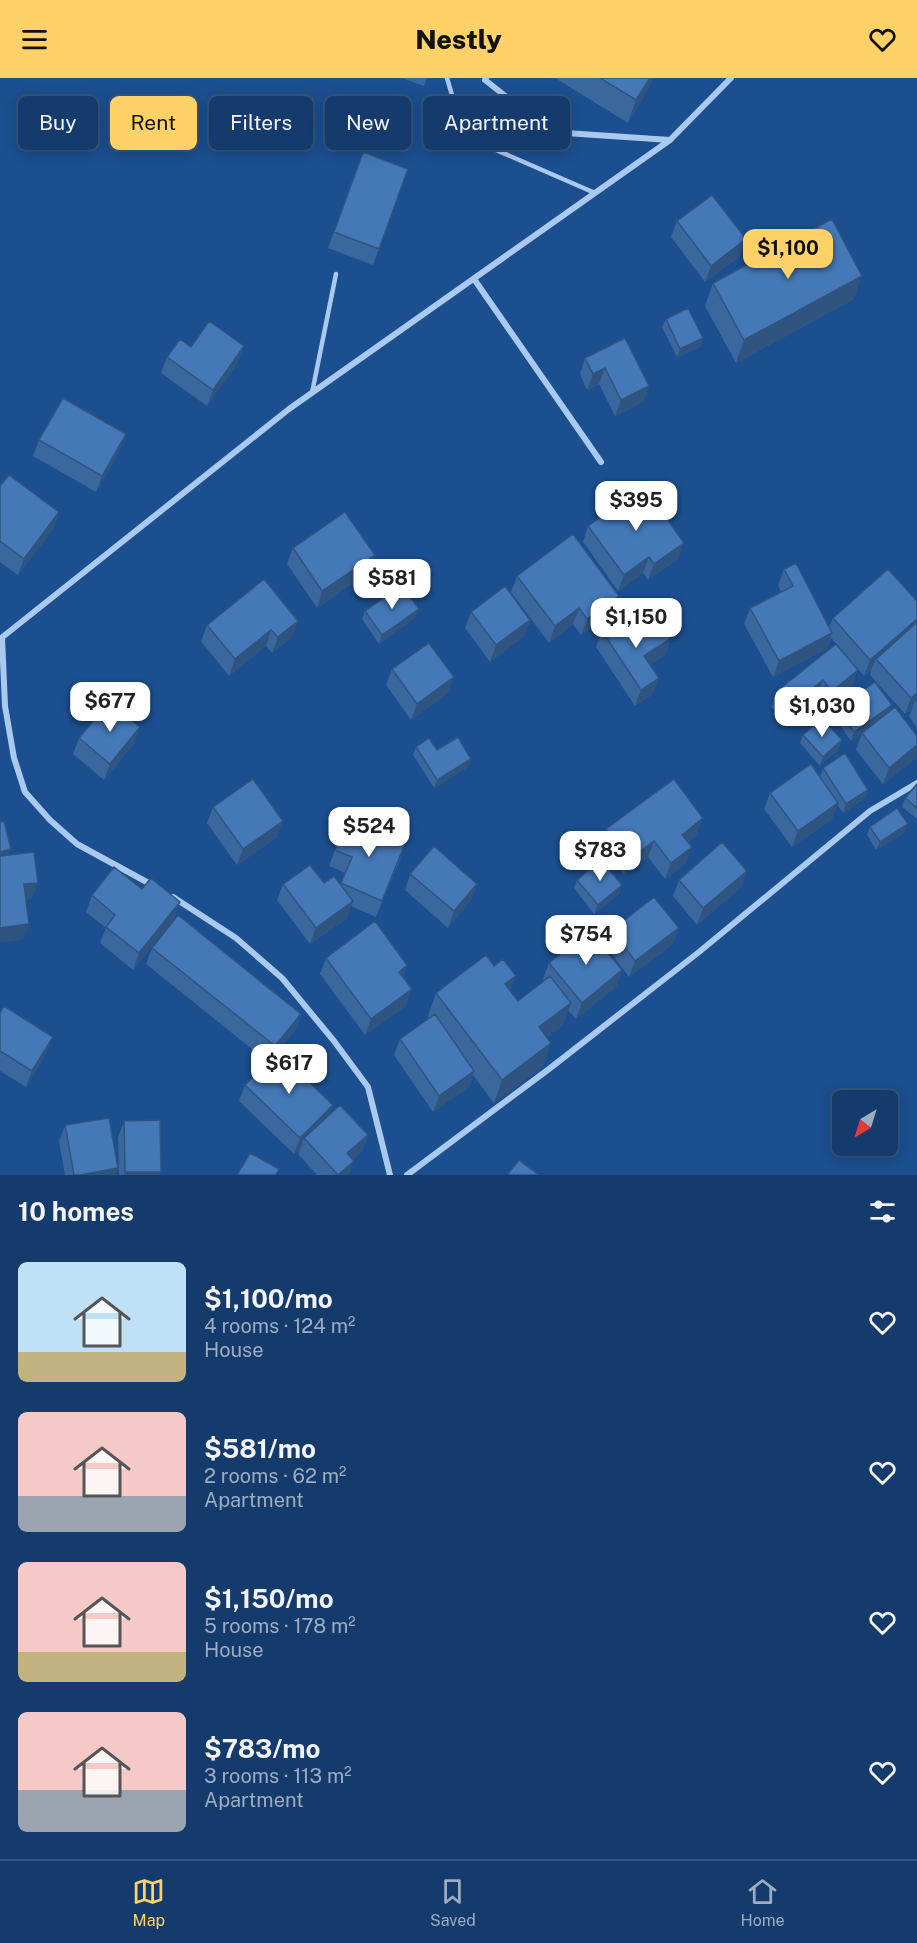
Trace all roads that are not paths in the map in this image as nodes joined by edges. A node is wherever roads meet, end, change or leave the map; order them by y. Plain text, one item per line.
1 (447, 78) edge
2 (486, 78) edge
3 (731, 78) edge
4 (670, 140) junction
5 (595, 193) junction
6 (336, 274) dead end
7 (474, 279) junction
8 (312, 393) junction
9 (601, 462) dead end
10 (1, 639) edge
11 (917, 783) edge
12 (390, 1175) edge
13 (407, 1175) edge

1 - 5 lane
2 - 4 street
3 - 4 street
4 - 5 street
5 - 7 street
6 - 8 lane
7 - 8 street
7 - 9 street
8 - 10 street
10 - 12 street
11 - 13 street

